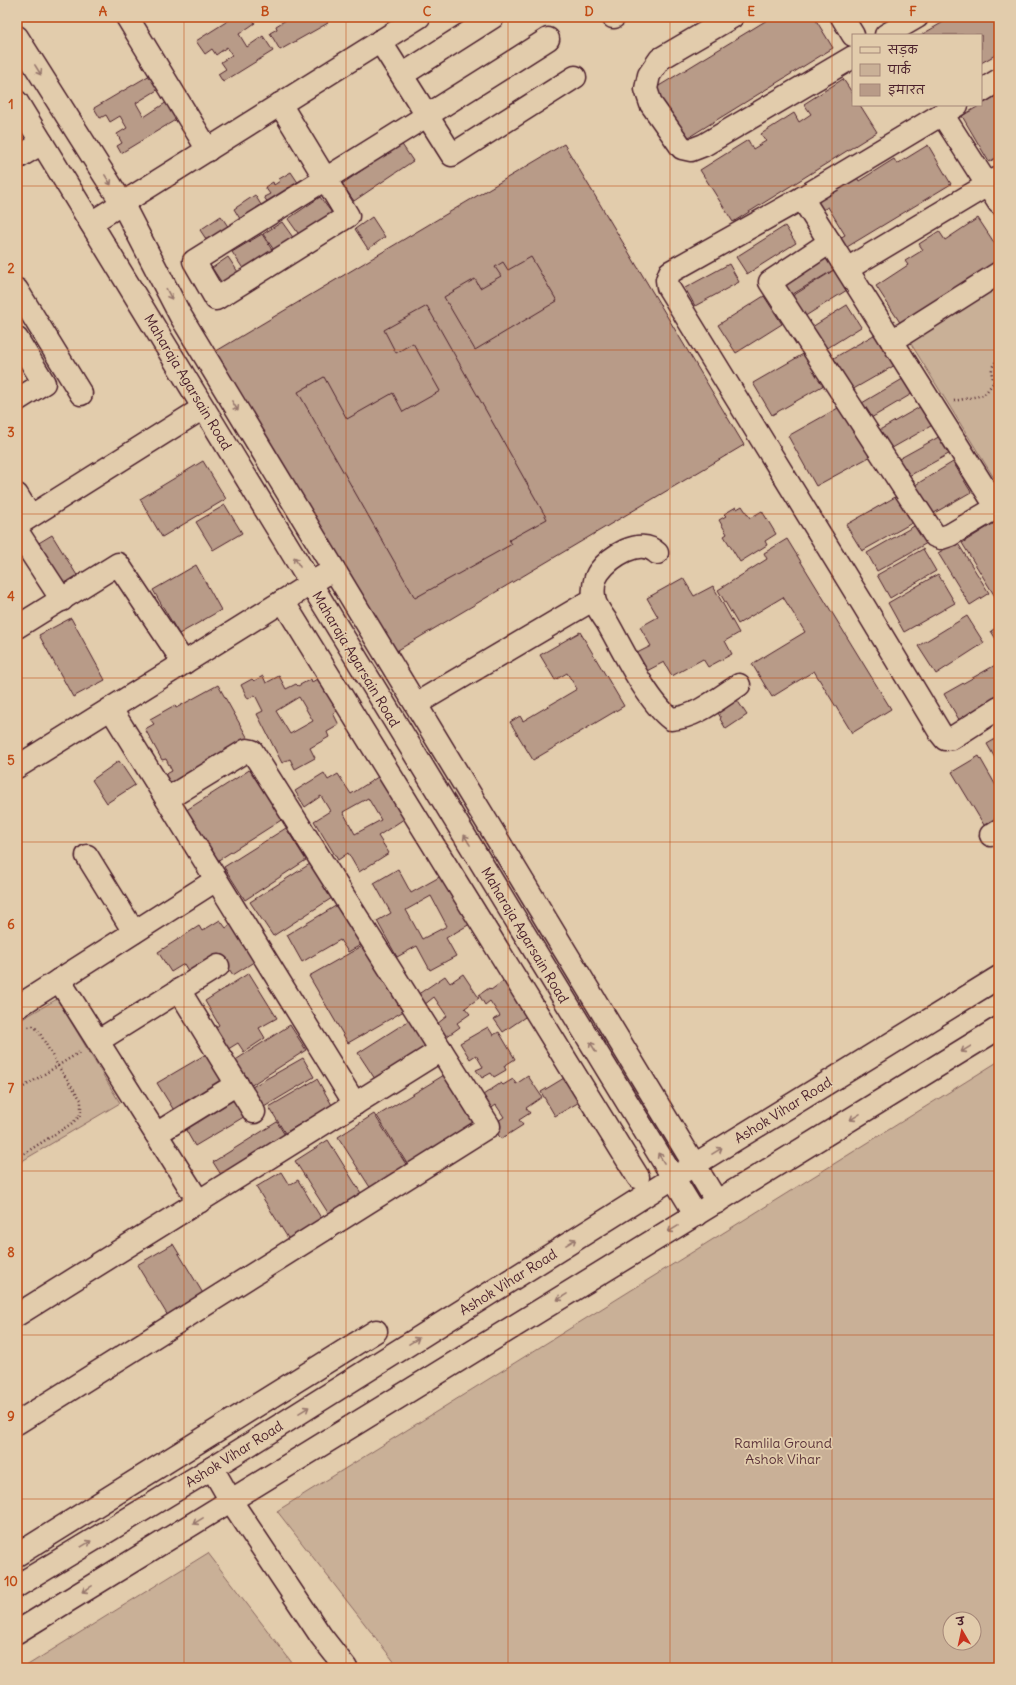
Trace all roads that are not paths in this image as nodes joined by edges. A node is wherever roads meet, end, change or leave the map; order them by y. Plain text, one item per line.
1 (127, 17) edge
2 (419, 17) edge
3 (493, 17) edge
4 (732, 17) edge
5 (842, 17) edge
6 (917, 17) edge
7 (852, 34) edge
8 (888, 34) edge
9 (17, 37) edge
10 (548, 39) dead end
11 (380, 41) junction
12 (852, 58) edge
13 (402, 75) junction
14 (575, 77) dead end
15 (999, 80) edge
16 (982, 89) edge
17 (17, 102) edge
18 (280, 104) junction
19 (950, 109) edge
20 (427, 116) junction
21 (42, 143) junction
22 (208, 150) junction
23 (17, 158) edge
24 (326, 179) junction
25 (993, 181) edge
26 (802, 198) junction
27 (122, 203) junction
28 (999, 203) edge
29 (91, 223) junction
30 (830, 242) junction
31 (847, 269) junction
32 (999, 273) edge
33 (17, 290) edge
34 (17, 339) edge
35 (892, 341) junction
36 (81, 394) dead end
37 (17, 400) edge
38 (203, 408) junction
39 (17, 495) edge
40 (998, 507) edge
41 (21, 524) edge
42 (657, 553) dead end
43 (334, 569) junction
44 (311, 584) junction
45 (594, 599) junction
46 (62, 600) junction
47 (283, 602) junction
48 (17, 627) edge
49 (184, 663) junction
50 (364, 671) junction
51 (739, 685) dead end
52 (337, 688) junction
53 (416, 704) junction
54 (999, 708) edge
55 (111, 709) junction
56 (419, 761) junction
57 (17, 767) edge
58 (392, 778) junction
59 (167, 799) junction
60 (87, 856) dead end
61 (483, 865) junction
62 (216, 880) junction
63 (456, 881) junction
64 (134, 932) junction
65 (218, 966) dead end
66 (548, 973) junction
67 (999, 977) edge
68 (59, 980) junction
69 (522, 989) junction
70 (179, 990) junction
71 (17, 1007) edge
72 (999, 1028) edge
73 (98, 1041) junction
74 (441, 1050) junction
75 (606, 1067) junction
76 (580, 1083) junction
77 (237, 1084) junction
78 (355, 1104) junction
79 (254, 1112) dead end
80 (156, 1134) junction
81 (694, 1165) junction
82 (638, 1177) dead end
83 (673, 1178) junction
84 (198, 1202) junction
85 (717, 1202) junction
86 (696, 1215) junction
87 (17, 1315) edge
88 (376, 1331) dead end
89 (17, 1423) edge
90 (217, 1430) junction
91 (232, 1455) junction
92 (212, 1468) junction
93 (124, 1489) junction
94 (232, 1501) junction
95 (139, 1512) junction
96 (24, 1551) edge
97 (46, 1568) junction
98 (17, 1586) edge
99 (17, 1632) edge
100 (346, 1668) edge

1 - 22 street
2 - 11 street
3 - 13 street
4 - 12 street
5 - 7 street
6 - 8 street
9 -> 27 street
10 - 20 street
11 - 13 street
11 - 18 street
13 - 20 street
14 - 20 street
15 - 16 street
17 - 21 street, Maharaja Agarsain Road
18 - 22 street
18 - 24 street
19 - 25 street
19 - 26 street
20 - 24 street
21 - 23 street
21 - 29 street, Maharaja Agarsain Road
22 - 27 street
24 - 24 street
25 - 28 street
25 - 31 street
26 - 30 street
26 - 54 street
27 - 29 street
27 -> 43 street
29 - 38 street, Maharaja Agarsain Road
30 - 31 street
30 - 40 street
31 - 35 street
32 - 35 street
33 - 36 street
34 - 37 street
35 - 40 street
38 - 41 street
44 -> 38 street, Maharaja Agarsain Road
39 - 41 street
41 - 46 street
42 - 45 street
43 - 44 street
43 - 53 street
44 - 47 street
44 - 50 street, Maharaja Agarsain Road
45 - 51 street
45 - 53 street
46 - 48 street
46 - 49 street
47 - 49 street
47 - 52 street
49 - 55 street
50 - 52 street
50 - 56 street, Maharaja Agarsain Road
52 - 58 street
53 - 81 street
55 - 57 street
55 - 59 street
56 - 58 street
61 -> 56 street, Maharaja Agarsain Road
58 - 63 street
59 - 62 street
59 - 74 street
60 - 64 street
61 - 63 street
61 - 66 street, Maharaja Agarsain Road
62 - 64 street
62 - 78 street
63 - 69 street
64 - 68 street
65 - 70 street
66 - 69 street
75 -> 66 street, Maharaja Agarsain Road
81 -> 67 street, Ashok Vihar Road
68 - 71 street
68 - 73 street
69 - 76 street
70 - 73 street
70 - 77 street
72 -> 85 street
73 - 80 street
74 - 78 street
74 - 89 street
75 - 76 street
83 -> 75 street, Maharaja Agarsain Road
76 - 82 street
77 - 79 street
77 - 80 street
78 - 84 street
80 - 84 street
81 - 83 street, Ashok Vihar Road
81 - 85 street
83 - 86 street, Maharaja Agarsain Road
91 -> 83 street, Ashok Vihar Road
84 - 87 street
85 - 86 street
86 -> 94 street
88 - 90 street
90 - 91 street
90 - 93 street
91 - 92 street, Ashok Vihar Road
92 - 94 street
92 - 95 street, Ashok Vihar Road
93 - 95 street
93 - 96 street
94 -> 99 street
94 - 100 street
97 -> 95 street, Ashok Vihar Road
96 - 97 street
97 - 98 street, Ashok Vihar Road

